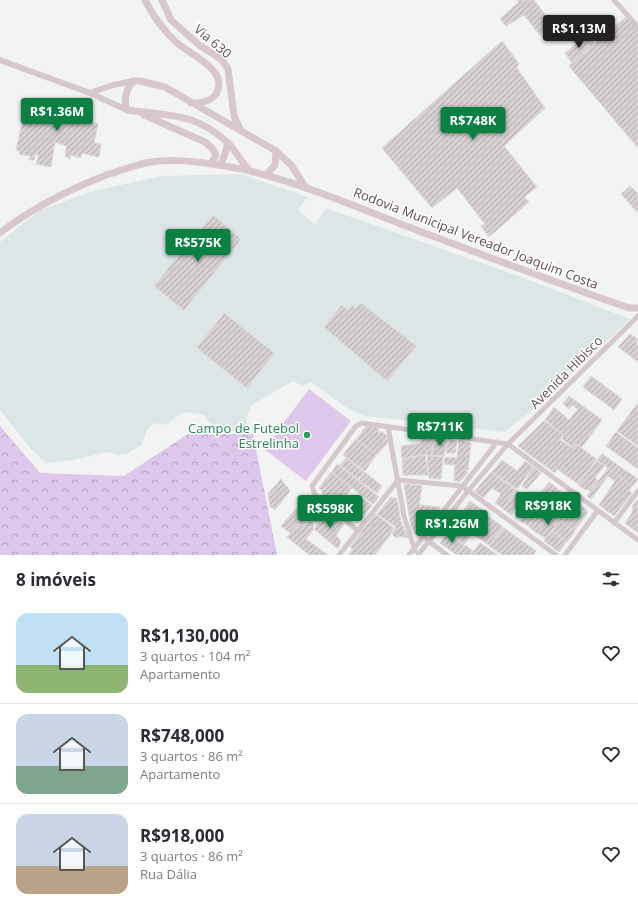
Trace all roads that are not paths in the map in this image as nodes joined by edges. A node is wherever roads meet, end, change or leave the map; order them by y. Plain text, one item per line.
1 (145, 0) edge
2 (162, 0) edge
3 (614, 0) edge
4 (638, 27) edge
5 (0, 60) edge
6 (133, 81) junction
7 (90, 93) junction
8 (190, 103) junction
9 (130, 111) junction
10 (240, 129) junction
11 (228, 143) junction
12 (276, 151) junction
13 (211, 164) junction
14 (220, 165) junction
15 (248, 169) junction
16 (266, 175) junction
17 (306, 188) junction
18 (0, 233) edge
19 (638, 308) edge
20 (638, 316) edge
21 (388, 427) junction
22 (497, 442) junction
23 (508, 444) junction
24 (398, 480) junction
25 (462, 486) junction
26 (638, 490) edge
27 (468, 491) junction
28 (598, 510) junction
29 (614, 523) junction
30 (357, 530) junction
31 (423, 537) junction
32 (638, 540) edge
33 (429, 542) junction
34 (414, 548) junction
35 (339, 555) edge
36 (409, 555) edge
37 (417, 555) edge
38 (447, 555) edge
39 (556, 555) edge
40 (565, 555) edge

1 - 8 main road, Via 630
2 - 10 main road, Via 630
3 - 4 street
5 - 7 street
6 - 7 street
6 - 8 main road
6 - 9 main road
7 - 9 street
8 - 10 main road
9 - 11 main road
9 - 13 main road
10 - 12 main road
11 - 14 main road
11 - 15 main road
12 - 16 main road
12 - 17 main road
13 - 14 main road
13 - 18 main road
14 - 15 main road
15 - 16 main road, Rodovia Municipal Vereador Joaquim Costa
16 - 17 main road, Rodovia Municipal Vereador Joaquim Costa
17 - 19 main road, Rodovia Municipal Vereador Joaquim Costa
20 - 23 street, Avenida Hibisco
21 - 22 street
21 - 24 street
21 - 30 street
22 - 23 street
22 - 25 street
23 - 27 street, Avenida Hibisco
23 - 28 street
24 - 25 street
24 - 30 street
24 - 34 street
25 - 27 street
25 - 31 street
26 - 29 street
27 - 33 street, Avenida Hibisco
27 - 39 street
28 - 29 street
28 - 40 street
29 - 32 street
30 - 35 street
31 - 33 street
31 - 34 street
33 - 37 street, Avenida Hibisco
33 - 38 street
34 - 36 street
34 - 37 street

